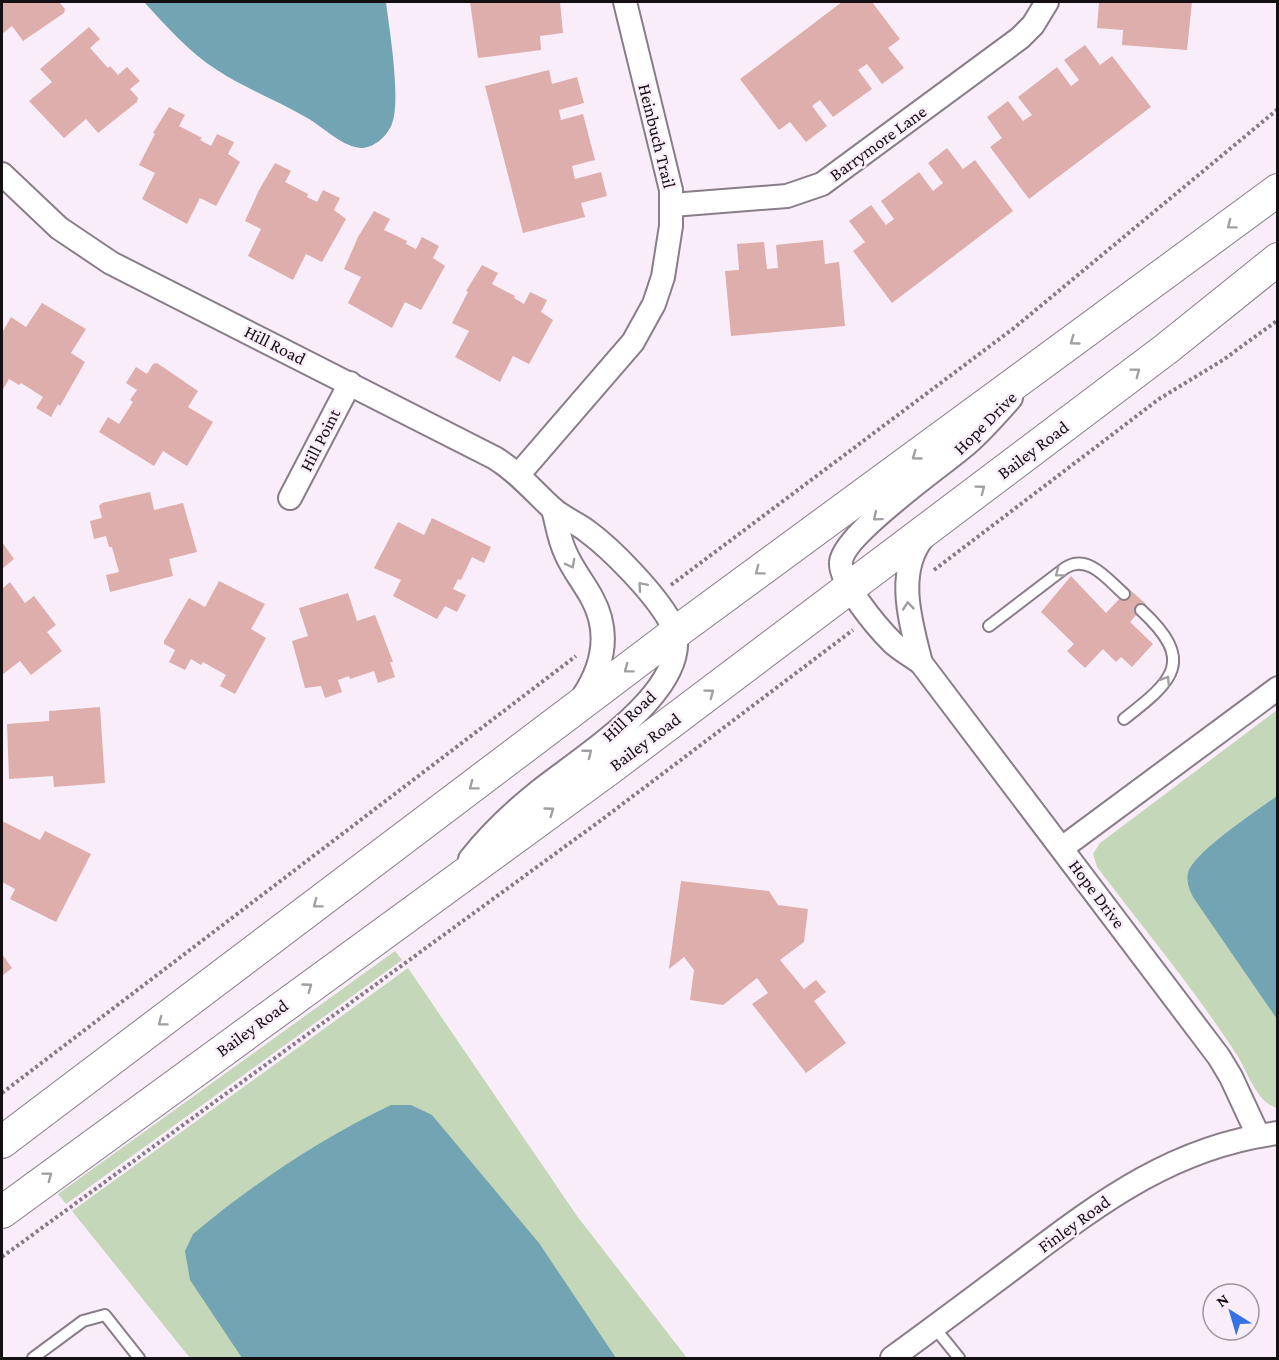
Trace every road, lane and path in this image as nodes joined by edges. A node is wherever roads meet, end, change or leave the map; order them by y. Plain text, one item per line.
1 (625, 2) edge
2 (1047, 2) edge
3 (1278, 109) edge
4 (2, 174) edge
5 (1278, 190) edge
6 (672, 205) junction
7 (1278, 259) edge
8 (1278, 320) edge
9 (1043, 363) junction
10 (350, 383) junction
11 (519, 474) junction
12 (290, 498) dead end
13 (553, 509) junction
14 (933, 525) junction
15 (934, 570) dead end
16 (850, 588) junction
17 (1124, 594) dead end
18 (652, 598) junction
19 (1141, 610) dead end
20 (871, 616) junction
21 (989, 626) dead end
22 (675, 633) junction
23 (604, 634) junction
24 (921, 663) junction
25 (1278, 688) edge
26 (574, 709) junction
27 (1124, 719) dead end
28 (1062, 848) junction
29 (455, 879) junction
30 (2, 1093) edge
31 (1268, 1134) edge
32 (2, 1142) edge
33 (2, 1212) edge
34 (2, 1257) edge
35 (934, 1327) junction
36 (33, 1359) edge
37 (139, 1359) edge
38 (892, 1359) edge
39 (959, 1359) edge

1 - 6 street, Heinbuch Trail
2 - 6 street, Barrymore Lane
3 - 18 path
4 - 10 street, Hill Road
5 -> 9 main road
6 - 11 street, Heinbuch Trail
14 -> 7 main road, Bailey Road
8 - 15 path
9 -> 16 street, Hope Drive
9 -> 22 main road
10 - 11 street, Hill Road
10 - 12 street, Hill Point
11 - 13 street, Hill Road
18 -> 13 street, Hill Road
13 -> 23 street, Hill Road
14 - 16 main road, Bailey Road
24 -> 14 street, Hope Drive
16 - 20 street, Hope Drive
29 -> 16 main road, Bailey Road
17 -> 21 lane
18 - 22 street, Hill Road
27 -> 19 lane
20 - 24 street, Hope Drive
20 - 34 path
22 -> 26 main road
29 -> 22 street, Hill Road
23 - 26 street, Hill Road
23 - 30 path
24 - 28 street, Hope Drive
25 - 28 street
26 -> 32 main road
28 - 31 street, Hope Drive
33 -> 29 main road, Bailey Road
31 - 35 street, Finley Road
35 - 38 street, Finley Road
35 - 39 lane
36 - 37 lane

